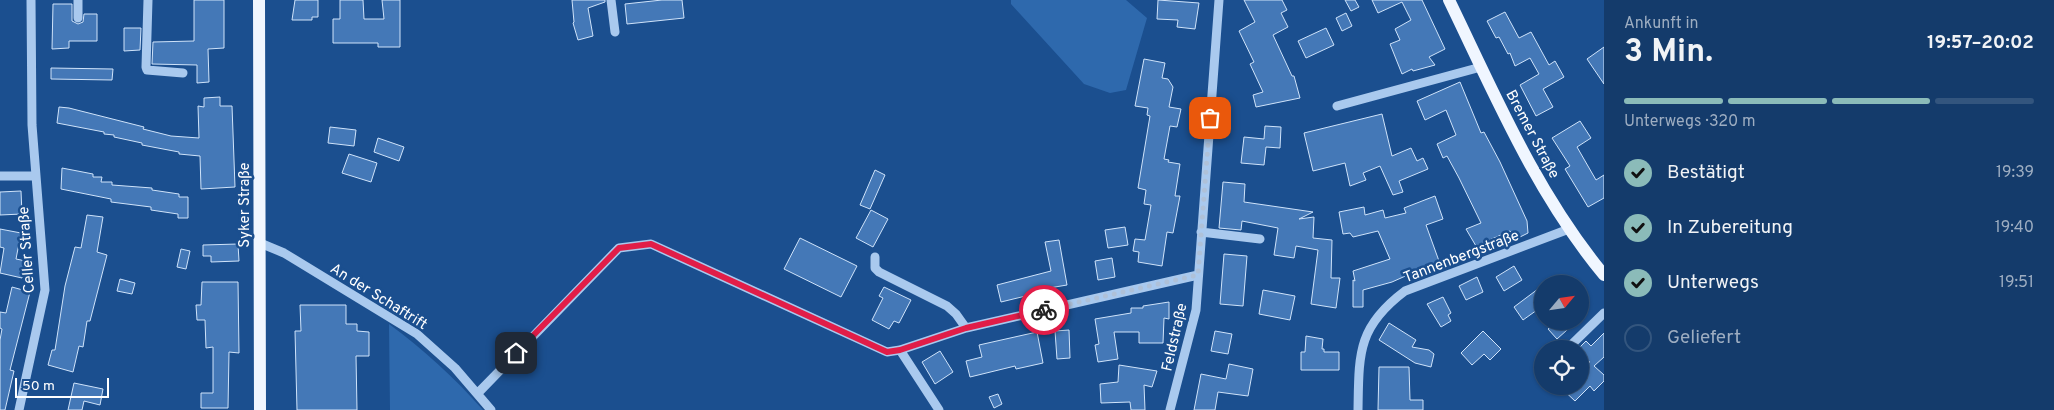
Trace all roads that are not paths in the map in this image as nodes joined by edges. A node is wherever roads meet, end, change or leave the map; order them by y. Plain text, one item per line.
1 (31, 0) edge
2 (78, 0) edge
3 (148, 0) edge
4 (259, 0) edge
5 (611, 0) edge
6 (1219, 0) edge
7 (1449, 0) edge
8 (78, 18) dead end
9 (615, 32) dead end
10 (1481, 67) junction
11 (184, 73) dead end
12 (1337, 106) dead end
13 (0, 176) edge
14 (35, 176) junction
15 (1569, 229) junction
16 (1201, 232) junction
17 (1260, 239) dead end
18 (260, 243) junction
19 (875, 257) dead end
20 (1198, 275) junction
21 (1604, 275) edge
22 (1604, 313) edge
23 (966, 328) junction
24 (1576, 340) edge
25 (900, 350) junction
26 (478, 393) junction
27 (19, 410) edge
28 (260, 410) edge
29 (491, 410) edge
30 (939, 410) edge
31 (1170, 410) edge
32 (1358, 410) edge

1 - 14 street, Celler Straße
2 - 8 street
3 - 11 street
4 - 18 main road, Syker Straße
5 - 9 street
6 - 16 street, Feldstraße
7 - 10 main road, Bremer Straße
10 - 12 street
10 - 15 main road, Bremer Straße
13 - 14 street
14 - 27 street, Celler Straße
15 - 21 main road, Bremer Straße
15 - 32 street, Tannenbergstraße
16 - 17 street
16 - 20 street, Feldstraße
18 - 26 street, An der Schaftrift
18 - 28 main road, Syker Straße
19 - 23 street
20 - 23 street
20 - 31 street, Feldstraße
22 - 24 street
23 - 25 street
25 - 26 street
25 - 30 street
26 - 29 street, An der Schaftrift

